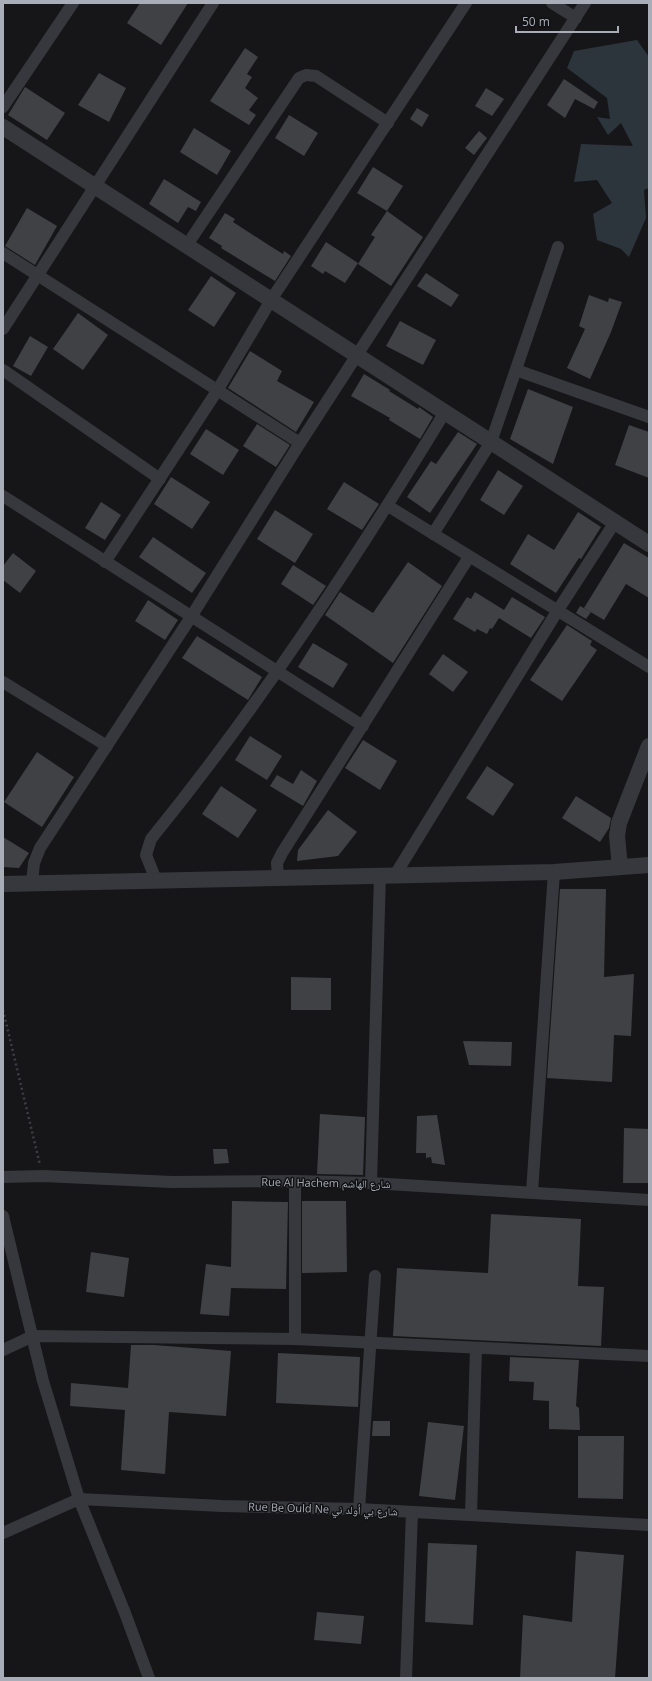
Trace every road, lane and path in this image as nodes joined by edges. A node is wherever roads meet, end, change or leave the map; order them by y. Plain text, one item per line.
1 (73, 3) edge
2 (466, 3) edge
3 (552, 3) edge
4 (586, 3) edge
5 (210, 4) edge
6 (576, 18) junction
7 (3, 107) edge
8 (388, 123) junction
9 (3, 127) edge
10 (95, 186) junction
11 (187, 246) junction
12 (558, 247) dead end
13 (3, 253) edge
14 (37, 276) junction
15 (272, 300) junction
16 (3, 329) edge
17 (357, 355) junction
18 (3, 370) edge
19 (516, 370) junction
20 (217, 390) junction
21 (445, 412) junction
22 (648, 415) edge
23 (491, 442) junction
24 (300, 443) junction
25 (160, 479) junction
26 (3, 496) edge
27 (388, 506) junction
28 (615, 522) junction
29 (433, 534) junction
30 (649, 544) edge
31 (469, 556) junction
32 (105, 562) junction
33 (558, 610) junction
34 (191, 617) junction
35 (649, 667) edge
36 (278, 672) junction
37 (3, 682) edge
38 (363, 726) junction
39 (107, 746) junction
40 (649, 746) edge
41 (649, 865) edge
42 (620, 867) junction
43 (554, 872) junction
44 (388, 875) junction
45 (278, 877) junction
46 (156, 880) junction
47 (32, 883) junction
48 (3, 884) edge
49 (3, 1010) edge
50 (43, 1176) junction
51 (3, 1177) edge
52 (295, 1182) junction
53 (371, 1183) junction
54 (532, 1192) junction
55 (649, 1200) edge
56 (3, 1216) edge
57 (374, 1276) dead end
58 (34, 1336) junction
59 (295, 1339) junction
60 (370, 1344) junction
61 (476, 1348) junction
62 (3, 1350) edge
63 (649, 1356) edge
64 (79, 1499) junction
65 (359, 1509) junction
66 (412, 1512) junction
67 (471, 1515) junction
68 (649, 1525) edge
69 (3, 1533) edge
70 (149, 1678) edge
71 (406, 1678) edge

1 - 7 street
2 - 8 street
3 - 6 street
4 - 6 street
5 - 10 street
6 - 17 street
8 - 11 street
8 - 15 street
9 - 10 street
10 - 11 street
10 - 14 street
11 - 15 street
12 - 19 street
13 - 14 street
14 - 16 street
14 - 20 street
15 - 17 street
15 - 20 street
17 - 21 street
17 - 24 street
18 - 25 street
19 - 22 street
19 - 23 street
20 - 24 street
20 - 25 street
21 - 23 street
21 - 27 street
23 - 28 street
23 - 29 street
24 - 34 street
25 - 32 street
26 - 32 street
27 - 29 street
27 - 36 street
28 - 30 street
28 - 33 street
29 - 31 street
31 - 33 street
31 - 38 street
32 - 34 street
33 - 35 street
33 - 44 street
34 - 36 street
34 - 39 street
36 - 38 street
36 - 46 street
37 - 39 street
38 - 45 street
39 - 47 street
40 - 42 street
41 - 42 street
42 - 43 street
43 - 44 street
43 - 54 street
44 - 45 street
44 - 53 street
45 - 46 street
46 - 47 street
47 - 48 street
49 - 50 path
50 - 51 street, Rue Al Hachem شارع الهاشم
50 - 52 street, Rue Al Hachem شارع الهاشم
52 - 53 street, Rue Al Hachem شارع الهاشم
52 - 59 street
53 - 54 street, Rue Al Hachem شارع الهاشم
54 - 55 street, Rue Al Hachem شارع الهاشم
56 - 58 street
57 - 60 street
58 - 59 street
58 - 62 street
58 - 64 street
59 - 60 street
60 - 61 street
60 - 65 street
61 - 63 street
61 - 67 street
64 - 65 street, Rue Be Ould Ne شارع بي أولد ني
64 - 69 street, Rue Be Ould Ne شارع بي أولد ني
64 - 70 street
65 - 66 street, Rue Be Ould Ne شارع بي أولد ني
66 - 67 street, Rue Be Ould Ne شارع بي أولد ني
66 - 71 street
67 - 68 street, Rue Be Ould Ne شارع بي أولد ني

